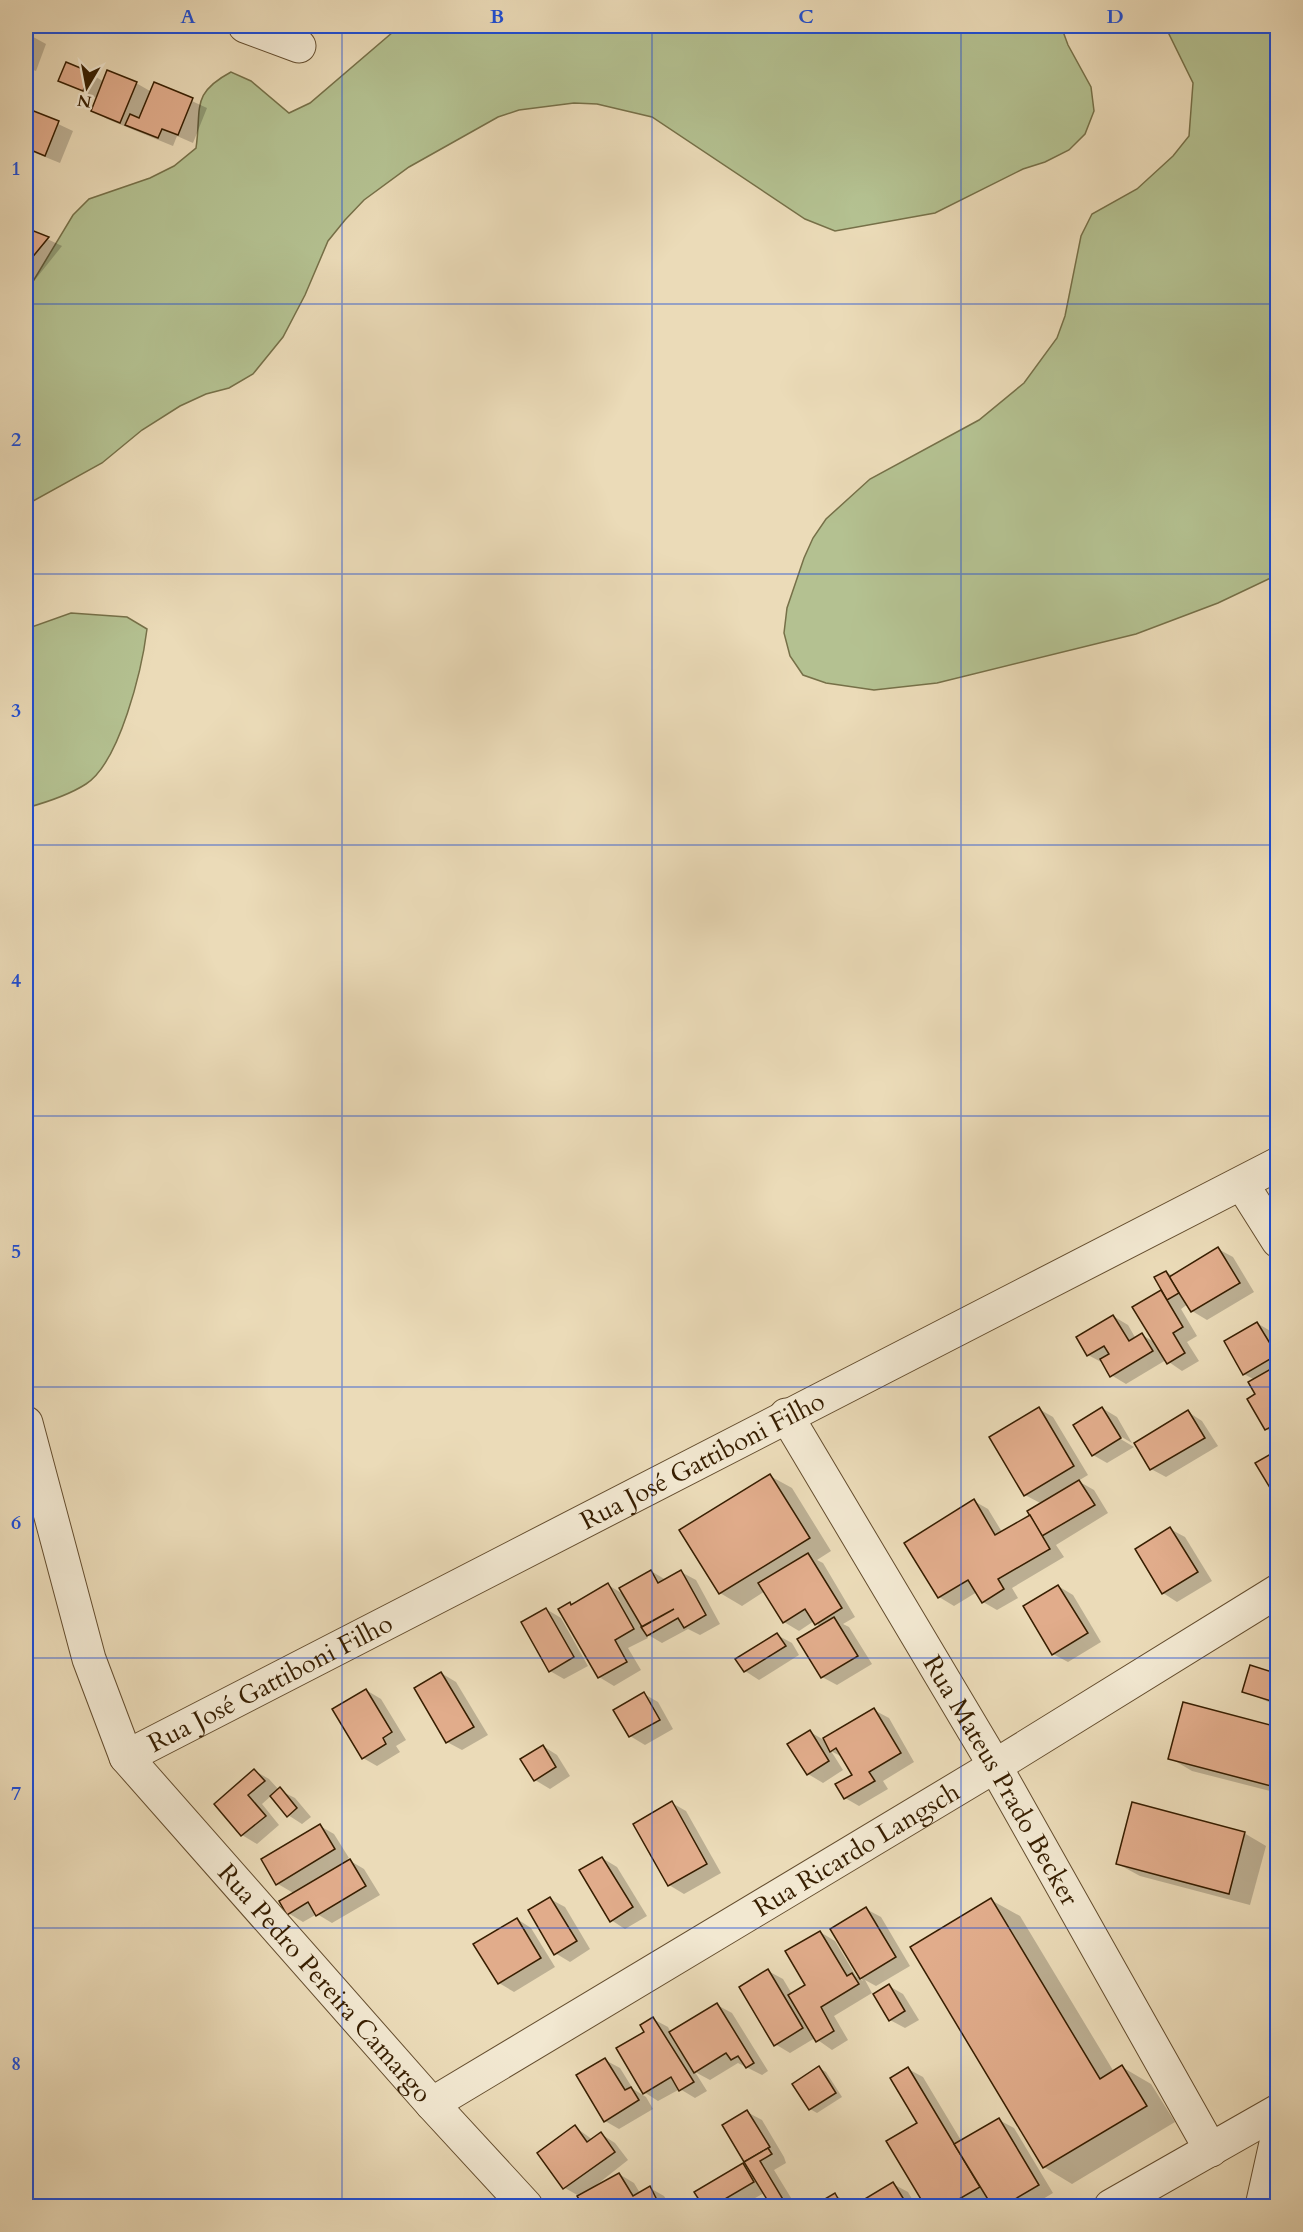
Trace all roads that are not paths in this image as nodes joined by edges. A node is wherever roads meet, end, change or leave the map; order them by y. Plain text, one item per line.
1 (245, 26) edge
2 (300, 46) dead end
3 (1278, 1164) edge
4 (1242, 1184) junction
5 (1278, 1241) edge
6 (786, 1415) junction
7 (26, 1423) edge
8 (1278, 1590) edge
9 (126, 1757) junction
10 (996, 1766) junction
11 (432, 2104) junction
12 (1278, 2111) edge
13 (1278, 2134) edge
14 (1211, 2150) junction
15 (526, 2206) edge
16 (1111, 2206) edge
17 (1262, 2206) edge

1 - 2 street
3 - 4 street, Rua José Gattiboni Filho
4 - 5 street
4 - 6 street, Rua José Gattiboni Filho
6 - 9 street, Rua José Gattiboni Filho
6 - 10 street, Rua Mateus Prado Becker
7 - 9 street
8 - 10 street, Rua Ricardo Langsch
9 - 11 street, Rua Pedro Pereira Camargo
10 - 11 street, Rua Ricardo Langsch
10 - 14 street, Rua Mateus Prado Becker
11 - 15 street, Rua Pedro Pereira Camargo
12 - 14 street
13 - 17 street
14 - 16 street

